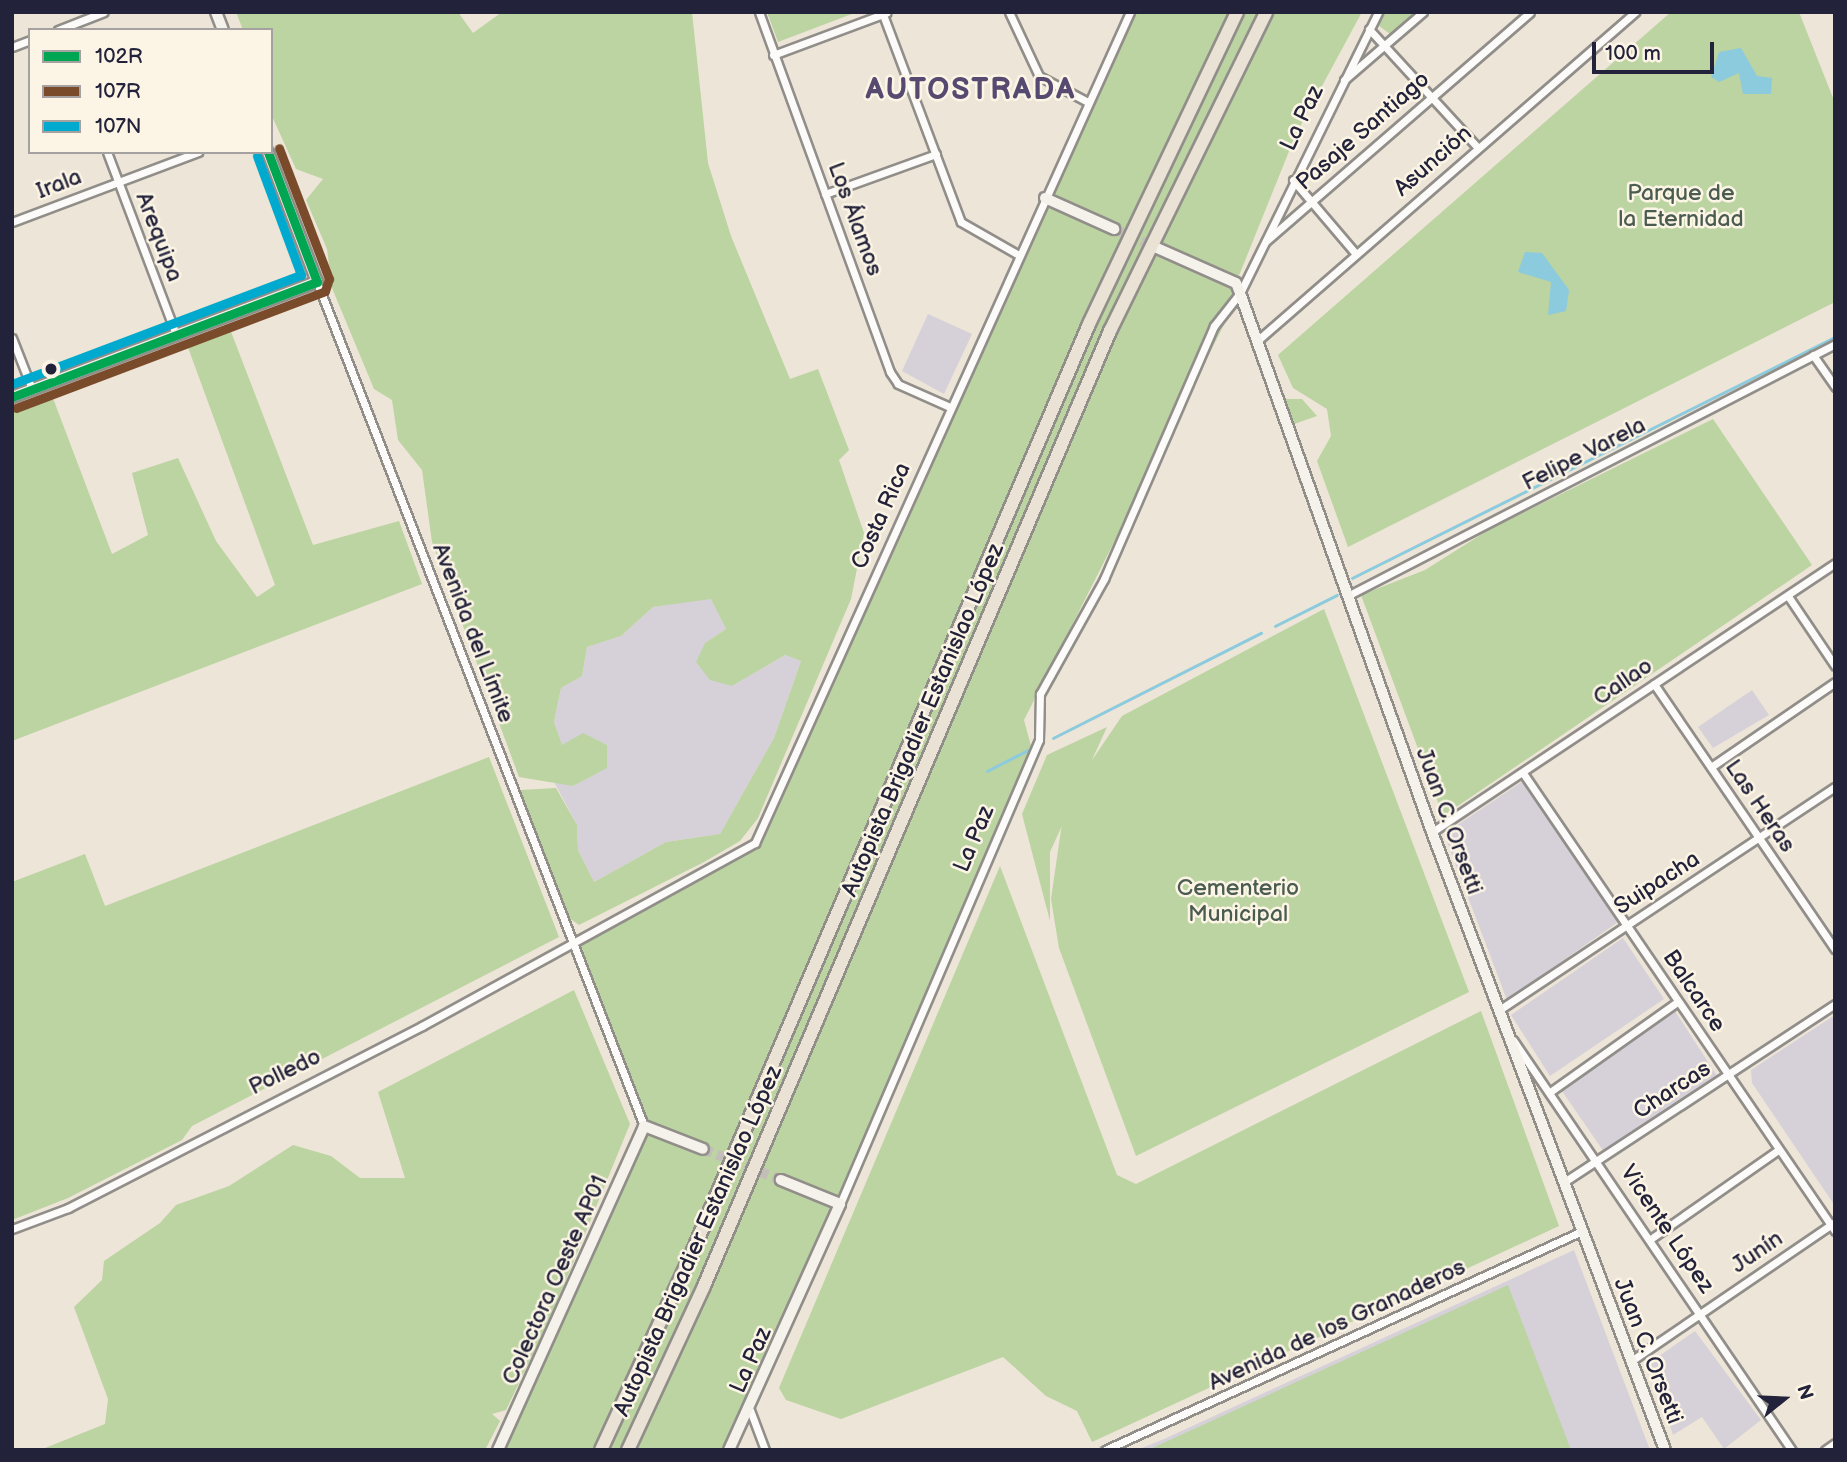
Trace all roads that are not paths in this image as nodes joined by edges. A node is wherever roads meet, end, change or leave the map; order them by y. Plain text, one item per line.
1 (104, 12) edge
2 (759, 12) edge
3 (1009, 12) edge
4 (1130, 12) edge
5 (1237, 12) edge
6 (1266, 12) edge
7 (1378, 12) edge
8 (1423, 12) edge
9 (1530, 12) edge
10 (1635, 12) edge
11 (884, 13) edge
12 (87, 15) edge
13 (1625, 15) edge
14 (63, 28) edge
15 (1369, 29) junction
16 (1388, 43) junction
17 (773, 55) junction
18 (1341, 82) junction
19 (1433, 96) junction
20 (1088, 102) junction
21 (1478, 148) junction
22 (108, 154) edge
23 (193, 154) edge
24 (269, 154) edge
25 (936, 154) junction
26 (1293, 180) junction
27 (118, 183) junction
28 (825, 194) junction
29 (1045, 198) junction
30 (1312, 202) junction
31 (12, 222) edge
32 (1114, 229) tunnel mouth
33 (1264, 243) junction
34 (1157, 248) tunnel mouth
35 (1017, 254) junction
36 (1356, 254) junction
37 (317, 282) junction
38 (1240, 293) junction
39 (176, 335) junction
40 (12, 338) edge
41 (1258, 340) junction
42 (1835, 344) edge
43 (1813, 355) junction
44 (1835, 387) edge
45 (32, 389) junction
46 (12, 397) edge
47 (950, 407) junction
48 (1835, 563) edge
49 (1349, 595) junction
50 (1788, 596) junction
51 (1835, 666) edge
52 (1835, 682) edge
53 (1654, 684) junction
54 (1711, 767) junction
55 (1523, 773) junction
56 (1835, 787) edge
57 (1432, 832) junction
58 (1760, 838) junction
59 (1627, 925) junction
60 (571, 944) junction
61 (1835, 949) edge
62 (1677, 1002) junction
63 (1835, 1003) edge
64 (1499, 1010) junction
65 (1507, 1032) junction
66 (1729, 1076) junction
67 (1550, 1092) junction
68 (645, 1126) junction
69 (703, 1149) tunnel mouth
70 (1778, 1150) junction
71 (1598, 1161) junction
72 (781, 1180) tunnel mouth
73 (1564, 1182) junction
74 (840, 1205) junction
75 (1833, 1226) edge
76 (12, 1229) edge
77 (1583, 1231) junction
78 (1651, 1238) junction
79 (1700, 1314) junction
80 (1631, 1360) junction
81 (750, 1410) junction
82 (1835, 1443) edge
83 (498, 1450) edge
84 (601, 1450) edge
85 (628, 1450) edge
86 (729, 1450) edge
87 (765, 1450) edge
88 (1105, 1450) edge
89 (1665, 1450) edge
90 (1793, 1450) edge
91 (1825, 1450) edge

1 - 12 street
2 - 17 street, Los Álamos
3 - 20 street
4 - 20 street, Costa Rica
5 - 84 highway, Autopista Brigadier Estanislao López
6 - 85 highway, Autopista Brigadier Estanislao López
7 - 15 street, La Paz
8 - 16 street
9 - 19 street, Pasaje Santiago
10 - 13 street, Asunción
11 - 17 street
11 - 25 street
12 - 14 street
13 - 21 street, Asunción
15 - 16 street
15 - 18 street, La Paz
16 - 18 street
16 - 19 street
17 - 28 street, Los Álamos
18 - 26 street, La Paz
19 - 21 street
19 - 30 street, Pasaje Santiago
20 - 29 street, Costa Rica
21 - 36 street, Asunción
22 - 27 street, Arequipa
23 - 27 street, Irala
24 - 37 street, Avenida del Límite
25 - 28 street
25 - 35 street
26 - 30 street
26 - 33 street, La Paz
27 - 31 street, Irala
27 - 39 street, Arequipa
28 - 47 street, Los Álamos
29 - 32 street
29 - 35 street, Costa Rica
30 - 33 street, Pasaje Santiago
30 - 36 street
33 - 38 street, Pasaje Santiago
34 - 38 street
35 - 47 street, Costa Rica
36 - 41 street, Asunción
37 - 39 street
37 - 60 street, Avenida del Límite
38 - 41 street, Juan C. Orsetti
38 - 74 street, La Paz
39 - 45 street
40 - 45 street
41 - 49 street, Juan C. Orsetti
42 - 43 street, Felipe Varela
43 - 44 street
43 - 49 street, Felipe Varela
45 - 46 street
47 - 60 street, Costa Rica
48 - 50 street, Callao
49 - 57 street, Juan C. Orsetti
50 - 51 street
50 - 53 street, Callao
52 - 54 street
53 - 54 street, Las Heras
53 - 55 street, Callao
54 - 58 street, Las Heras
55 - 57 street, Callao
55 - 59 street, Balcarce
56 - 58 street, Suipacha
57 - 64 street, Juan C. Orsetti
58 - 59 street, Suipacha
58 - 61 street, Las Heras
59 - 62 street, Balcarce
59 - 64 street, Suipacha
60 - 68 street, Avenida del Límite
60 - 76 street, Polledo
62 - 66 street, Balcarce
62 - 67 street
63 - 66 street, Charcas
64 - 65 street, Juan C. Orsetti
65 - 67 street, Vicente López
65 - 73 street, Juan C. Orsetti
66 - 70 street, Balcarce
66 - 71 street, Charcas
67 - 71 street, Vicente López
68 - 69 street
68 - 83 street, Colectora Oeste AP01
70 - 75 street, Balcarce
70 - 78 street
71 - 73 street, Charcas
71 - 78 street, Vicente López
72 - 74 street
73 - 77 street, Juan C. Orsetti
74 - 81 street, La Paz
75 - 79 street, Junín
77 - 80 street, Juan C. Orsetti
77 - 88 street, Avenida de los Granaderos
78 - 79 street, Vicente López
79 - 80 street, Junín
79 - 90 street, Vicente López
80 - 89 street, Juan C. Orsetti
81 - 86 street, La Paz
81 - 87 street
82 - 91 street

